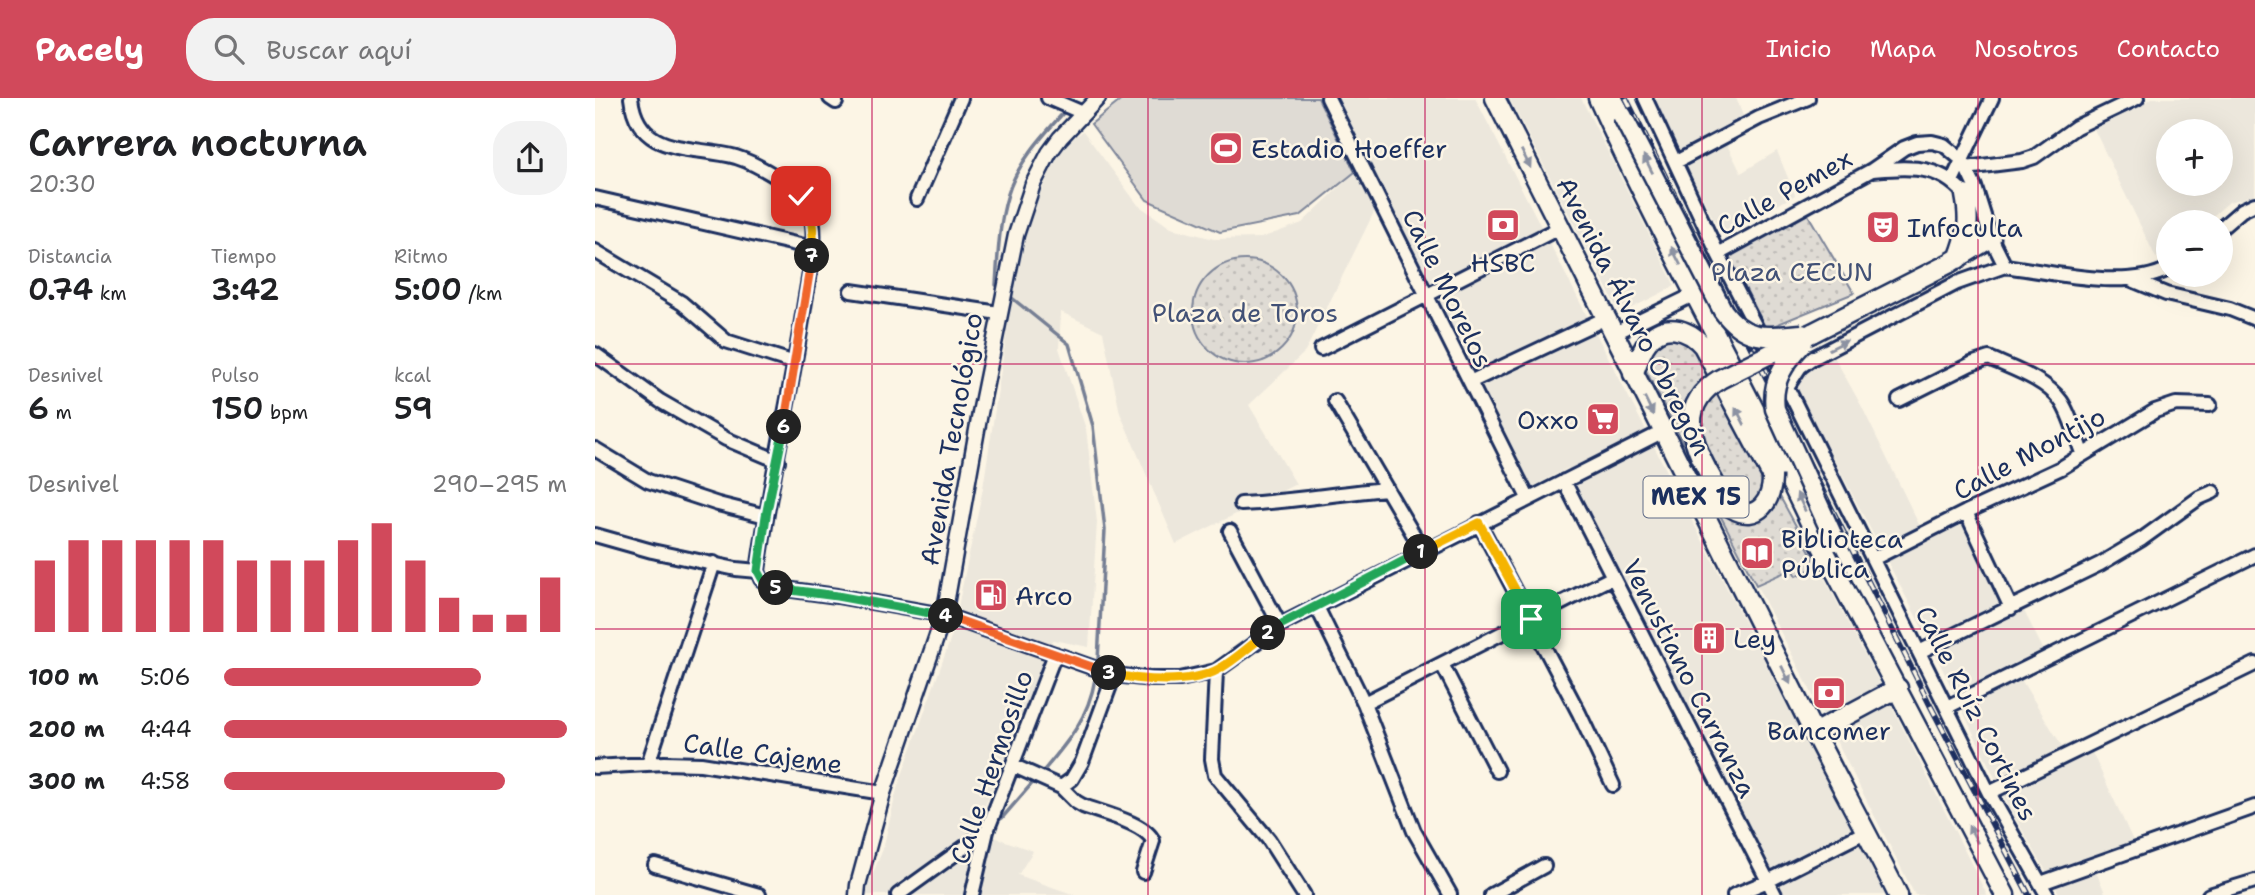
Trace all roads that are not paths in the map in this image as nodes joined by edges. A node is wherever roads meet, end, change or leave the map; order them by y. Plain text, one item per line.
1 (631, 98) edge
2 (961, 98) edge
3 (1048, 98) edge
4 (1098, 98) edge
5 (1328, 98) edge
6 (1495, 98) edge
7 (1598, 98) edge
8 (1612, 98) edge
9 (1645, 98) edge
10 (1808, 98) edge
11 (1992, 98) edge
12 (2137, 98) edge
13 (1083, 113) junction
14 (1917, 144) junction
15 (1676, 162) junction
16 (1964, 164) junction
17 (1913, 167) junction
18 (1872, 170) junction
19 (1952, 181) junction
20 (1965, 195) junction
21 (595, 198) edge
22 (917, 200) dead end
23 (2255, 204) edge
24 (2233, 218) edge
25 (1984, 219) junction
26 (1561, 227) junction
27 (1991, 238) junction
28 (813, 248) junction
29 (595, 251) edge
30 (1718, 254) junction
31 (1953, 262) junction
32 (2005, 265) junction
33 (2156, 274) edge
34 (2130, 279) junction
35 (851, 291) dead end
36 (1695, 294) junction
37 (1427, 295) junction
38 (999, 313) junction
39 (2255, 319) edge
40 (1611, 326) junction
41 (1812, 333) junction
42 (1321, 349) dead end
43 (595, 354) edge
44 (795, 363) junction
45 (1633, 374) junction
46 (1470, 382) junction
47 (1787, 387) junction
48 (1899, 400) dead end
49 (1335, 401) dead end
50 (2210, 405) dead end
51 (1662, 432) junction
52 (595, 449) edge
53 (2082, 453) junction
54 (778, 461) junction
55 (1564, 481) junction
56 (1387, 489) junction
57 (2213, 492) dead end
58 (1528, 498) junction
59 (1241, 504) dead end
60 (1966, 512) junction
61 (766, 516) junction
62 (1479, 523) junction
63 (1230, 531) dead end
64 (595, 535) edge
65 (1423, 551) junction
66 (2255, 555) edge
67 (1873, 559) junction
68 (715, 563) junction
69 (758, 571) junction
70 (1613, 577) junction
71 (1317, 607) junction
72 (2011, 608) junction
73 (944, 615) junction
74 (1531, 619) junction
75 (1280, 625) junction
76 (1874, 647) junction
77 (1919, 652) junction
78 (1055, 654) junction
79 (1442, 664) junction
80 (2255, 664) edge
81 (1216, 671) junction
82 (1114, 675) junction
83 (1898, 688) junction
84 (1364, 703) junction
85 (1947, 707) junction
86 (1814, 733) junction
87 (648, 764) junction
88 (1014, 766) junction
89 (595, 767) edge
90 (1497, 771) dead end
91 (1613, 785) dead end
92 (1061, 787) junction
93 (883, 793) junction
94 (1989, 793) junction
95 (2255, 807) edge
96 (987, 831) junction
97 (1867, 831) junction
98 (655, 865) dead end
99 (1544, 866) dead end
100 (1143, 872) dead end
101 (2255, 880) edge
102 (1768, 881) junction
103 (2044, 889) edge
104 (856, 892) edge
105 (1450, 894) edge
106 (759, 895) edge
107 (898, 895) edge
108 (972, 895) edge
109 (1304, 895) edge
110 (1491, 895) edge
111 (1734, 895) edge
112 (1775, 895) edge
113 (1898, 895) edge
114 (2005, 895) edge
115 (2209, 895) edge

1 - 28 street
2 - 22 street
3 - 13 street
4 - 13 main road, Avenida Tecnológico
5 - 37 street, Calle Morelos
6 -> 26 highway, Avenida Álvaro Obregón / MEX 15
36 -> 7 highway, MEX 15
41 -> 8 highway, bridge
9 - 15 street, Calle Ruíz Cortines
10 - 15 street
11 - 16 street
12 - 16 street
13 - 38 main road, Avenida Tecnológico
14 - 16 street
14 - 17 street
14 - 18 street, Calle Pemex
15 - 30 street, Calle Ruíz Cortines
16 - 19 street
16 - 25 street
17 - 18 street
17 - 19 street
18 - 30 street, Calle Pemex
19 - 20 street
20 - 25 street
20 - 31 highway
21 - 28 street
23 - 24 street
25 - 27 street
26 - 37 street
26 - 40 highway, Avenida Álvaro Obregón / MEX 15
27 - 31 highway
27 - 32 street
28 - 44 street
29 - 44 street
30 - 47 street, Calle Ruíz Cortines
31 - 41 highway
32 - 34 street
47 -> 32 street
33 - 34 street
34 - 39 street
35 - 38 street
36 - 40 street
76 -> 36 highway, MEX 15
37 - 42 street
37 - 46 street, Calle Morelos
38 - 73 main road, Avenida Tecnológico
40 - 45 highway, Avenida Álvaro Obregón / MEX 15
40 - 46 street
41 -> 45 highway, bridge
41 - 76 highway, bridge
43 - 54 street
44 - 54 street
45 -> 51 highway, Avenida Álvaro Obregón / MEX 15
46 - 58 street, Calle Morelos
47 - 67 street, Calle Ruíz Cortines
48 - 53 street
49 - 56 street
50 - 53 street, Calle Montijo
51 - 55 street
51 -> 86 highway, Avenida Álvaro Obregón / MEX 15
52 - 61 street
53 - 60 street, Calle Montijo
54 - 61 street
55 - 58 street
55 - 70 street, Venustiano Carranza
56 - 59 street
56 - 65 street
57 - 72 street
58 - 62 street
60 - 67 street, Calle Montijo
60 - 72 street
61 - 69 street
62 - 65 street
62 - 74 street
63 - 75 street
64 - 68 street
65 - 71 street
66 - 85 street
67 - 77 street, Calle Ruíz Cortines
68 - 69 street
68 - 87 street
69 - 73 street
70 - 74 street
70 - 102 street, Venustiano Carranza
71 - 75 street
71 - 84 street
72 - 77 street
73 - 78 street
73 - 93 main road, Avenida Tecnológico
74 - 79 street
74 - 91 street
75 - 81 street
76 - 83 highway, MEX 15
77 - 85 street, Calle Ruíz Cortines
78 - 82 street
78 - 88 street, Calle Hermosillo
79 - 84 street
79 - 90 street
80 - 94 street
81 - 82 street
81 - 109 street
82 - 92 street
83 - 86 highway
114 -> 83 highway, MEX 15
84 - 105 street
85 - 94 street, Calle Ruíz Cortines
86 - 97 highway, Avenida Álvaro Obregón / MEX 15
87 - 89 street, Calle Cajeme
87 - 93 street, Calle Cajeme
88 - 92 street
88 - 96 street, Calle Hermosillo
92 - 100 street
93 - 104 main road, Avenida Tecnológico
94 - 103 street, Calle Ruíz Cortines
95 - 103 street
96 - 107 street
96 - 108 street, Calle Hermosillo
97 - 102 street
97 - 113 highway, Avenida Álvaro Obregón / MEX 15
98 - 106 street
99 - 110 street
101 - 115 street
102 - 111 street
102 - 112 street, Venustiano Carranza

